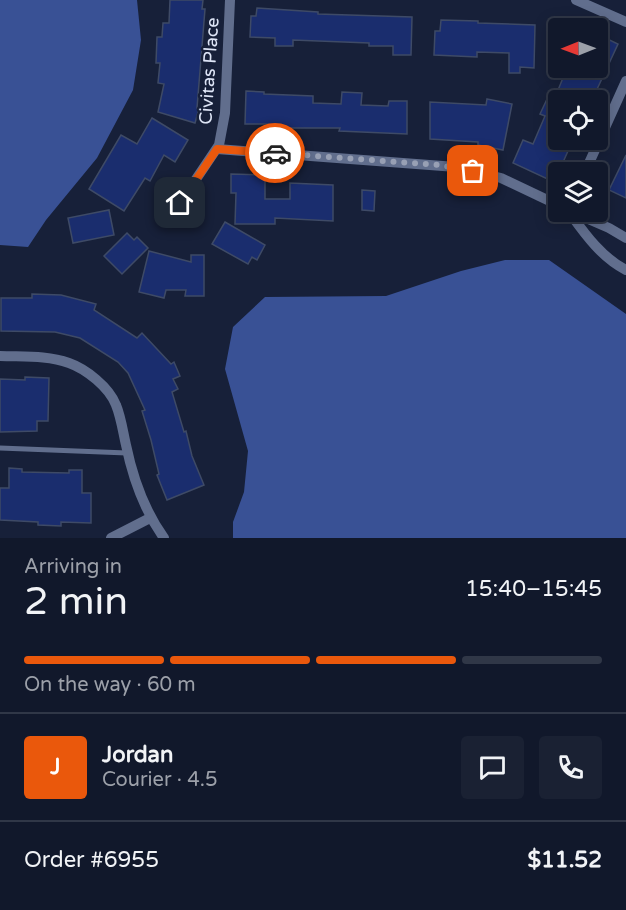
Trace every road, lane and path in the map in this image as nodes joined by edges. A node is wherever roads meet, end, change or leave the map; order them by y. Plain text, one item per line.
1 (230, 0) edge
2 (576, 0) edge
3 (626, 22) edge
4 (626, 81) edge
5 (217, 149) junction
6 (590, 162) edge
7 (548, 200) edge
8 (180, 203) dead end
9 (577, 222) edge
10 (594, 222) edge
11 (626, 238) edge
12 (626, 270) edge
13 (0, 356) edge
14 (0, 448) edge
15 (128, 453) junction
16 (150, 518) junction
17 (111, 538) edge
18 (164, 538) edge

1 - 5 street, Civitas Place
2 - 3 street
4 - 6 street
5 - 7 street
5 - 8 street, Civitas Place
9 - 12 street
10 - 11 street
13 - 15 street
14 - 15 lane
15 - 16 street
16 - 17 street
16 - 18 street

